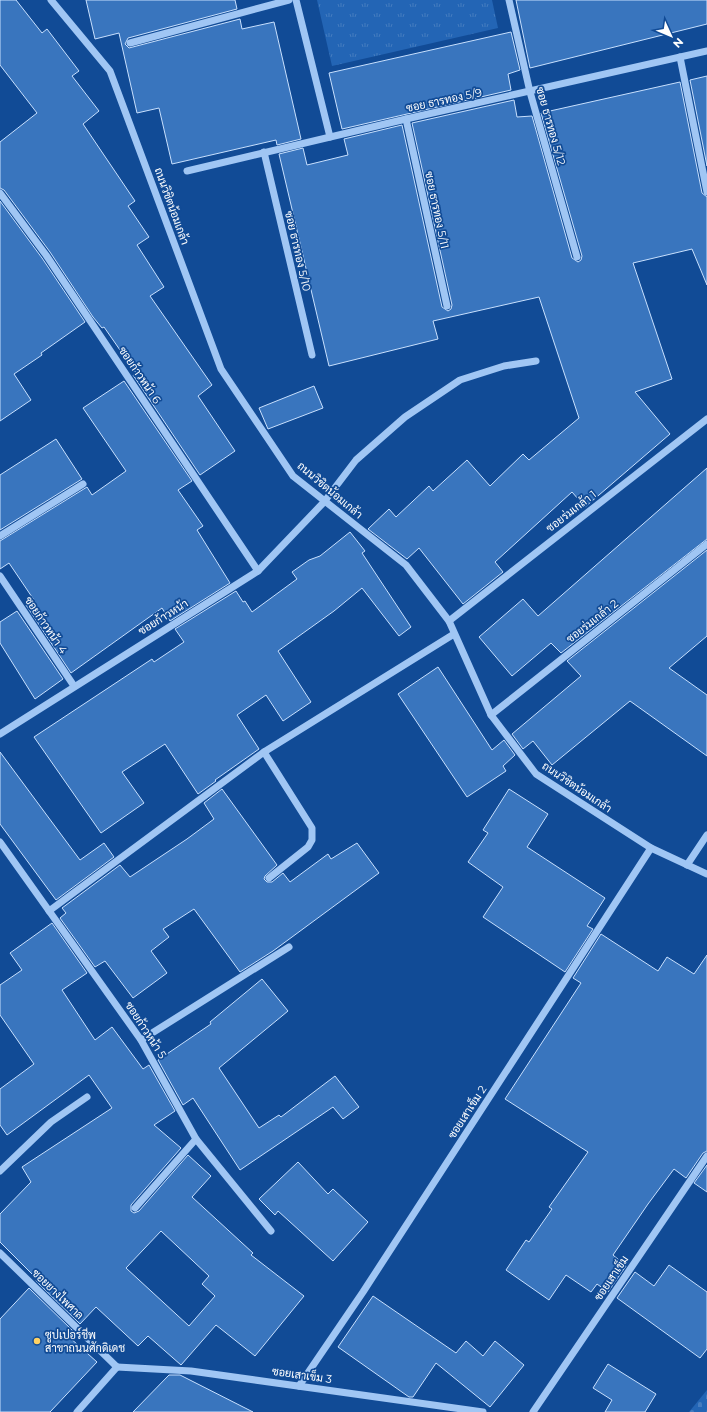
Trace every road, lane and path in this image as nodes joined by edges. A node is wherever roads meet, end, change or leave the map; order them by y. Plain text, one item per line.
1 (51, 0) edge
2 (289, 0) edge
3 (296, 0) edge
4 (509, 0) edge
5 (130, 42) dead end
6 (707, 51) edge
7 (680, 58) junction
8 (530, 92) junction
9 (406, 119) junction
10 (330, 137) junction
11 (264, 152) junction
12 (187, 172) dead end
13 (707, 192) edge
14 (0, 193) edge
15 (577, 257) dead end
16 (447, 306) dead end
17 (312, 355) dead end
18 (536, 361) dead end
19 (707, 419) edge
20 (83, 484) dead end
21 (324, 502) junction
22 (0, 536) edge
23 (707, 544) edge
24 (258, 571) junction
25 (0, 576) edge
26 (449, 621) junction
27 (454, 634) junction
28 (74, 686) junction
29 (491, 716) junction
30 (0, 734) edge
31 (264, 752) junction
32 (707, 835) edge
33 (0, 842) edge
34 (651, 848) junction
35 (687, 865) junction
36 (707, 874) edge
37 (269, 878) dead end
38 (49, 911) junction
39 (289, 947) dead end
40 (141, 1040) junction
41 (87, 1097) dead end
42 (196, 1139) junction
43 (707, 1156) edge
44 (0, 1171) edge
45 (134, 1208) dead end
46 (271, 1231) dead end
47 (0, 1253) edge
48 (117, 1367) junction
49 (299, 1386) junction
50 (77, 1412) edge
51 (483, 1412) edge
52 (533, 1412) edge

1 - 21 street, ถนนวิชิตน้อมเกล้า
2 - 5 street
3 - 10 street
4 - 8 street, ซอย ธารทอง 5/12
6 - 7 street, ซอย ธารทอง 5/9
7 - 8 street, ซอย ธารทอง 5/9
7 - 13 street
8 - 9 street, ซอย ธารทอง 5/9
8 - 15 street, ซอย ธารทอง 5/12
9 - 10 street, ซอย ธารทอง 5/9
9 - 16 street, ซอย ธารทอง 5/11
10 - 11 street, ซอย ธารทอง 5/9
11 - 12 street, ซอย ธารทอง 5/9
11 - 17 street, ซอย ธารทอง 5/10
14 - 24 street, ซอยก้าวหน้า 6
18 - 21 street, ซอยก้าวหน้า
19 - 26 street, ซอยร่มเกล้า 1
20 - 22 street
21 - 24 street, ซอยก้าวหน้า
21 - 26 street, ถนนวิชิตน้อมเกล้า
23 - 29 street, ซอยร่มเกล้า 2
24 - 28 street, ซอยก้าวหน้า
25 - 28 street, ซอยก้าวหน้า 4
26 - 27 street, ถนนวิชิตน้อมเกล้า
27 - 29 street, ถนนวิชิตน้อมเกล้า
27 - 31 street
28 - 30 street, ซอยก้าวหน้า
29 - 34 street, ถนนวิชิตน้อมเกล้า
31 - 37 street
31 - 38 street
32 - 35 street
33 - 38 street, ซอยก้าวหน้า 5
34 - 35 street, ถนนวิชิตน้อมเกล้า
34 - 49 street, ซอยเสาเข็ม 2
35 - 36 street, ถนนวิชิตน้อมเกล้า
38 - 40 street, ซอยก้าวหน้า 5
39 - 40 street
40 - 42 street, ซอยก้าวหน้า 5
41 - 44 street
42 - 45 street
42 - 46 street, ซอยก้าวหน้า 5
43 - 52 street, ซอยเสาเข็ม
47 - 48 street, ซอยยางไพศาล
48 - 49 street, ซอยเสาเข็ม 3
48 - 50 street
49 - 51 street, ซอยเสาเข็ม 3

